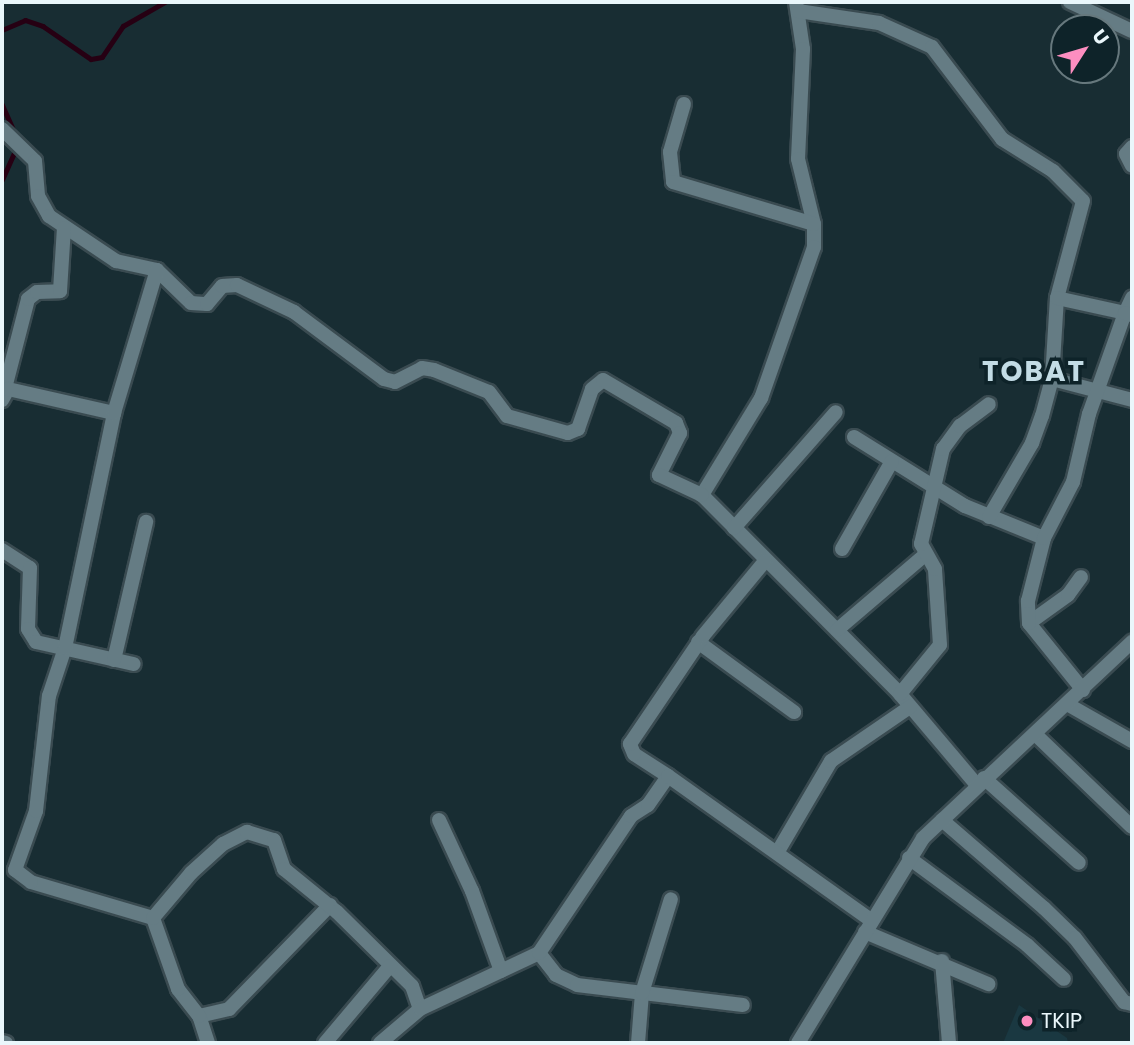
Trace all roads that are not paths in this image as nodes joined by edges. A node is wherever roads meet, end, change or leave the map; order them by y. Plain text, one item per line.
1 (1070, 2) edge
2 (797, 7) edge
3 (1132, 31) edge
4 (684, 104) dead end
5 (3, 129) edge
6 (1132, 147) edge
7 (1132, 166) edge
8 (814, 224) junction
9 (64, 228) junction
10 (157, 270) junction
11 (1057, 298) junction
12 (1132, 298) edge
13 (1129, 314) edge
14 (1052, 379) junction
15 (1097, 393) junction
16 (3, 397) edge
17 (1132, 400) edge
18 (989, 404) dead end
19 (836, 412) dead end
20 (114, 413) junction
21 (854, 437) dead end
22 (892, 461) junction
23 (935, 488) junction
24 (702, 495) junction
25 (989, 517) junction
26 (146, 522) dead end
27 (734, 528) junction
28 (1044, 538) junction
29 (842, 549) dead end
30 (2, 550) edge
31 (923, 557) junction
32 (765, 561) junction
33 (1081, 577) dead end
34 (1030, 623) junction
35 (837, 630) junction
36 (698, 642) junction
37 (1132, 642) edge
38 (65, 648) junction
39 (114, 660) junction
40 (134, 664) dead end
41 (1083, 690) junction
42 (900, 694) junction
43 (1067, 704) junction
44 (910, 707) junction
45 (794, 712) dead end
46 (1035, 734) junction
47 (1132, 741) edge
48 (668, 776) junction
49 (980, 782) junction
50 (439, 820) dead end
51 (943, 820) junction
52 (1132, 827) edge
53 (777, 852) junction
54 (909, 858) junction
55 (1079, 863) dead end
56 (671, 899) dead end
57 (330, 905) junction
58 (153, 918) junction
59 (868, 926) junction
60 (539, 953) junction
61 (942, 961) junction
62 (390, 966) junction
63 (501, 971) junction
64 (1065, 979) dead end
65 (988, 984) dead end
66 (642, 993) junction
67 (1132, 1003) edge
68 (743, 1005) dead end
69 (420, 1009) junction
70 (199, 1016) junction
71 (208, 1043) edge
72 (325, 1043) edge
73 (380, 1043) edge
74 (638, 1043) edge
75 (798, 1043) edge
76 (949, 1043) edge

1 - 3 street
2 - 8 street
2 - 11 street
4 - 8 street
5 - 9 street
6 - 7 street
8 - 24 street
9 - 10 street
9 - 16 street
10 - 20 street
10 - 24 street
11 - 13 street
11 - 14 street
12 - 13 street
13 - 15 street
14 - 15 street
14 - 25 street
15 - 17 street
15 - 28 street
16 - 20 street
18 - 23 street
19 - 27 street
20 - 38 street
21 - 22 street
22 - 23 street
22 - 29 street
23 - 25 street
23 - 31 street
24 - 27 street
25 - 28 street
26 - 39 street
27 - 32 street
28 - 34 street
30 - 38 street
31 - 35 street
31 - 42 street
32 - 35 street
32 - 36 street
33 - 34 street
34 - 41 street
35 - 42 street
36 - 45 street
36 - 48 street
37 - 41 street
38 - 39 street
38 - 58 street
39 - 40 street
41 - 43 street
42 - 44 street
43 - 46 street
43 - 47 street
44 - 49 street
44 - 53 street
46 - 49 street
46 - 52 street
48 - 53 street
48 - 60 street
49 - 51 street
49 - 55 street
50 - 63 street
51 - 54 street
51 - 67 street
53 - 59 street
54 - 59 street
54 - 64 street
56 - 66 street
57 - 58 street
57 - 62 street
57 - 70 street
58 - 70 street
59 - 61 street
59 - 75 street
60 - 63 street
60 - 66 street
61 - 65 street
61 - 76 street
62 - 69 street
62 - 72 street
63 - 69 street
66 - 68 street
66 - 74 street
69 - 73 street
70 - 71 street

